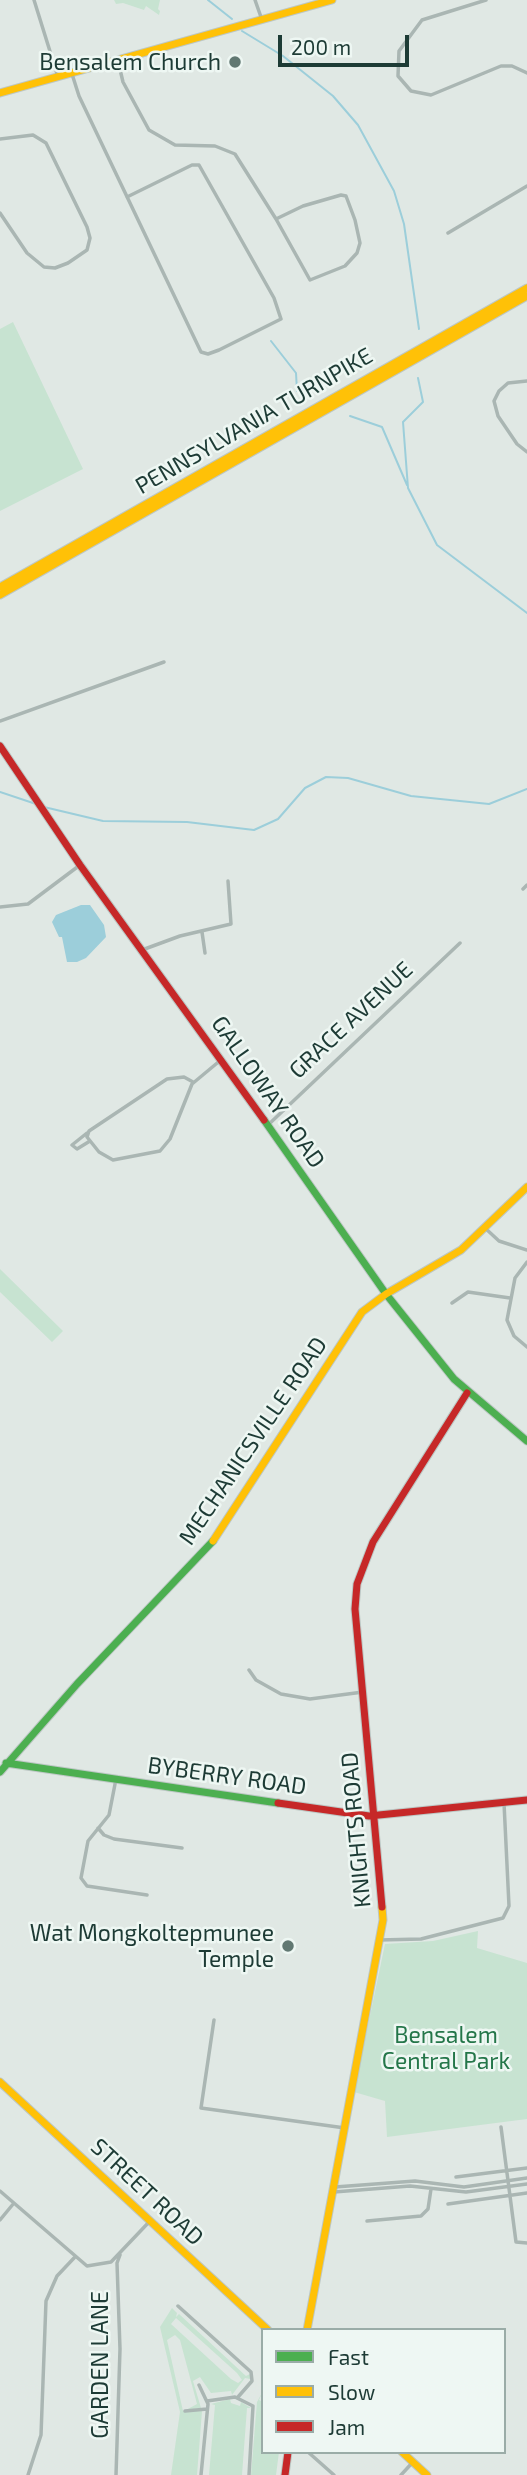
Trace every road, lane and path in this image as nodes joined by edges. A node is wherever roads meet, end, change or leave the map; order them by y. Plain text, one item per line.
1 (34, 0) edge
2 (256, 0) edge
3 (332, 0) edge
4 (486, 0) edge
5 (262, 20) junction
6 (118, 61) junction
7 (527, 73) edge
8 (72, 74) junction
9 (58, 77) junction
10 (0, 93) edge
11 (0, 139) edge
12 (527, 186) edge
13 (127, 197) junction
14 (0, 213) edge
15 (276, 219) junction
16 (448, 233) dead end
17 (527, 288) edge
18 (527, 296) edge
19 (527, 381) edge
20 (527, 452) edge
21 (0, 587) edge
22 (0, 595) edge
23 (164, 662) dead end
24 (0, 721) edge
25 (0, 746) edge
26 (80, 865) junction
27 (228, 881) dead end
28 (527, 885) edge
29 (523, 889) dead end
30 (0, 907) edge
31 (202, 932) junction
32 (460, 943) dead end
33 (142, 950) junction
34 (205, 953) dead end
35 (222, 1059) junction
36 (193, 1082) junction
37 (268, 1125) junction
38 (87, 1133) junction
39 (90, 1141) junction
40 (527, 1187) edge
41 (485, 1228) junction
42 (527, 1250) edge
43 (527, 1262) edge
44 (386, 1294) junction
45 (510, 1298) junction
46 (452, 1303) dead end
47 (527, 1347) edge
48 (467, 1393) junction
49 (527, 1441) edge
50 (249, 1670) dead end
51 (363, 1692) junction
52 (6, 1763) junction
53 (0, 1772) edge
54 (116, 1779) junction
55 (527, 1800) edge
56 (504, 1803) junction
57 (375, 1816) junction
58 (98, 1828) junction
59 (181, 1848) dead end
60 (147, 1895) dead end
61 (379, 1940) junction
62 (214, 2020) dead end
63 (0, 2082) edge
64 (501, 2127) dead end
65 (345, 2128) junction
66 (527, 2168) edge
67 (507, 2170) junction
68 (456, 2177) dead end
69 (527, 2178) edge
70 (508, 2180) junction
71 (527, 2184) edge
72 (431, 2186) junction
73 (509, 2186) junction
74 (334, 2190) junction
75 (0, 2191) edge
76 (527, 2193) edge
77 (511, 2196) junction
78 (15, 2202) junction
79 (448, 2204) dead end
80 (0, 2220) edge
81 (150, 2221) junction
82 (367, 2221) dead end
83 (527, 2243) edge
84 (120, 2255) junction
85 (74, 2258) junction
86 (178, 2306) dead end
87 (266, 2328) edge
88 (307, 2328) edge
89 (199, 2385) dead end
90 (238, 2398) junction
91 (207, 2401) junction
92 (207, 2409) junction
93 (185, 2411) dead end
94 (288, 2454) edge
95 (310, 2454) edge
96 (404, 2454) edge
97 (413, 2462) junction
98 (28, 2475) edge
99 (116, 2475) edge
100 (201, 2475) edge
101 (249, 2475) edge
102 (285, 2475) edge
103 (334, 2475) edge
104 (401, 2475) edge
105 (427, 2475) edge

1 - 9 street
2 - 5 street
3 - 5 main road
4 - 7 street
5 - 6 main road
6 - 8 main road
6 - 15 street
8 - 9 main road
8 - 13 street
9 - 10 main road
11 - 14 street
12 - 16 street
13 - 13 street
15 - 15 street
17 - 21 main road, PENNSYLVANIA TURNPIKE
18 - 22 main road, PENNSYLVANIA TURNPIKE
19 - 20 street
23 - 24 street
25 - 26 main road, GALLOWAY ROAD
26 - 30 street
26 - 33 main road, GALLOWAY ROAD
27 - 31 street
28 - 29 street
31 - 33 street
31 - 34 street
32 - 37 street, GRACE AVENUE
33 - 35 main road, GALLOWAY ROAD
35 - 36 street
35 - 37 main road, GALLOWAY ROAD
36 - 38 street
36 - 39 street
37 - 44 main road, GALLOWAY ROAD
38 - 39 street
38 - 39 street
40 - 41 main road, MECHANICSVILLE ROAD
41 - 42 street
41 - 44 main road, MECHANICSVILLE ROAD
43 - 45 street
44 - 48 main road, GALLOWAY ROAD
44 - 52 main road, MECHANICSVILLE ROAD
45 - 46 street
45 - 47 street
48 - 49 main road, GALLOWAY ROAD
48 - 51 main road, KNIGHTS ROAD
50 - 51 street
51 - 57 main road, KNIGHTS ROAD
52 - 53 main road, MECHANICSVILLE ROAD
52 - 54 main road, BYBERRY ROAD
54 - 57 main road, BYBERRY ROAD
54 - 58 street
55 - 56 main road, BYBERRY ROAD
56 - 57 main road, BYBERRY ROAD
56 - 61 street
57 - 61 main road, KNIGHTS ROAD
58 - 59 street
58 - 60 street
61 - 65 main road, KNIGHTS ROAD
62 - 65 street
63 - 81 main road, STREET ROAD
64 - 67 street
65 - 74 main road, KNIGHTS ROAD
66 - 67 street
67 - 68 street
67 - 70 street
69 - 70 street
70 - 72 street
70 - 73 street
71 - 73 street
72 - 73 street
72 - 74 street
72 - 82 street
73 - 77 street
74 - 88 main road, KNIGHTS ROAD
75 - 78 street
76 - 77 street
77 - 79 street
77 - 83 street
78 - 80 street
78 - 85 street
81 - 84 street
81 - 87 main road, STREET ROAD
84 - 85 street
84 - 99 street, GARDEN LANE
85 - 98 street
86 - 90 street
89 - 91 street
90 - 91 street
90 - 101 street
91 - 92 street
92 - 93 street
92 - 100 street
94 - 102 main road
95 - 103 street
96 - 97 main road
97 - 104 street
97 - 105 main road

